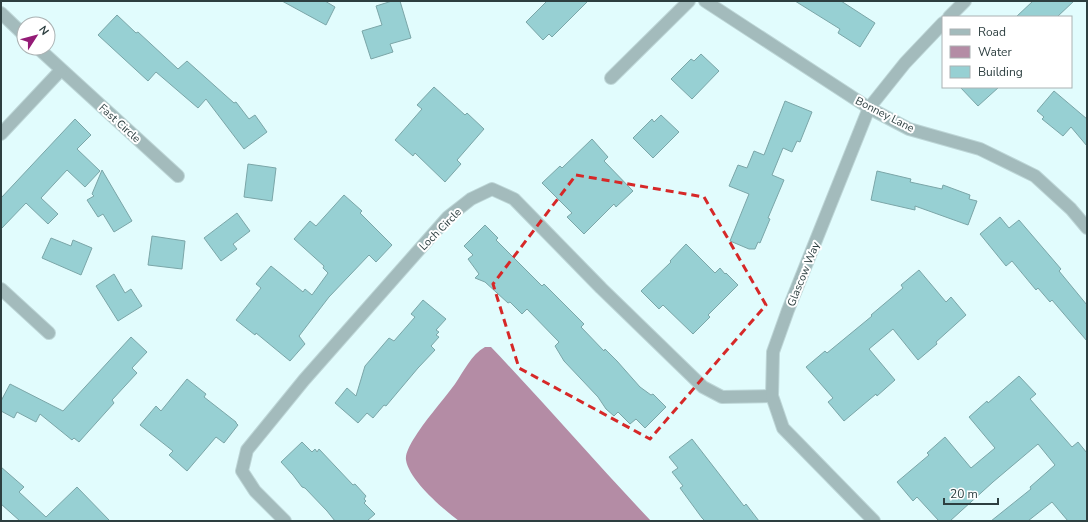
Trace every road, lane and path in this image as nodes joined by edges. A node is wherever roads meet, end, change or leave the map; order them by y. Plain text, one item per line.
1 (689, 1) edge
2 (705, 1) edge
3 (966, 1) edge
4 (1, 13) edge
5 (950, 16) edge
6 (942, 24) edge
7 (16, 27) edge
8 (46, 56) edge
9 (61, 70) junction
10 (611, 78) dead end
11 (869, 108) junction
12 (1, 134) edge
13 (178, 176) dead end
14 (1087, 228) edge
15 (1, 289) edge
16 (49, 333) dead end
17 (772, 396) junction
18 (285, 521) edge
19 (874, 521) edge

1 - 10 street
2 - 11 street, Bonney Lane
3 - 5 street
4 - 7 street
6 - 11 street, Glascow Way
8 - 9 street, Fast Circle
9 - 12 street
9 - 13 street, Fast Circle
11 - 14 street, Bonney Lane
11 - 17 street, Glascow Way
15 - 16 street
17 - 18 street, Loch Circle
17 - 19 street, Glascow Way

